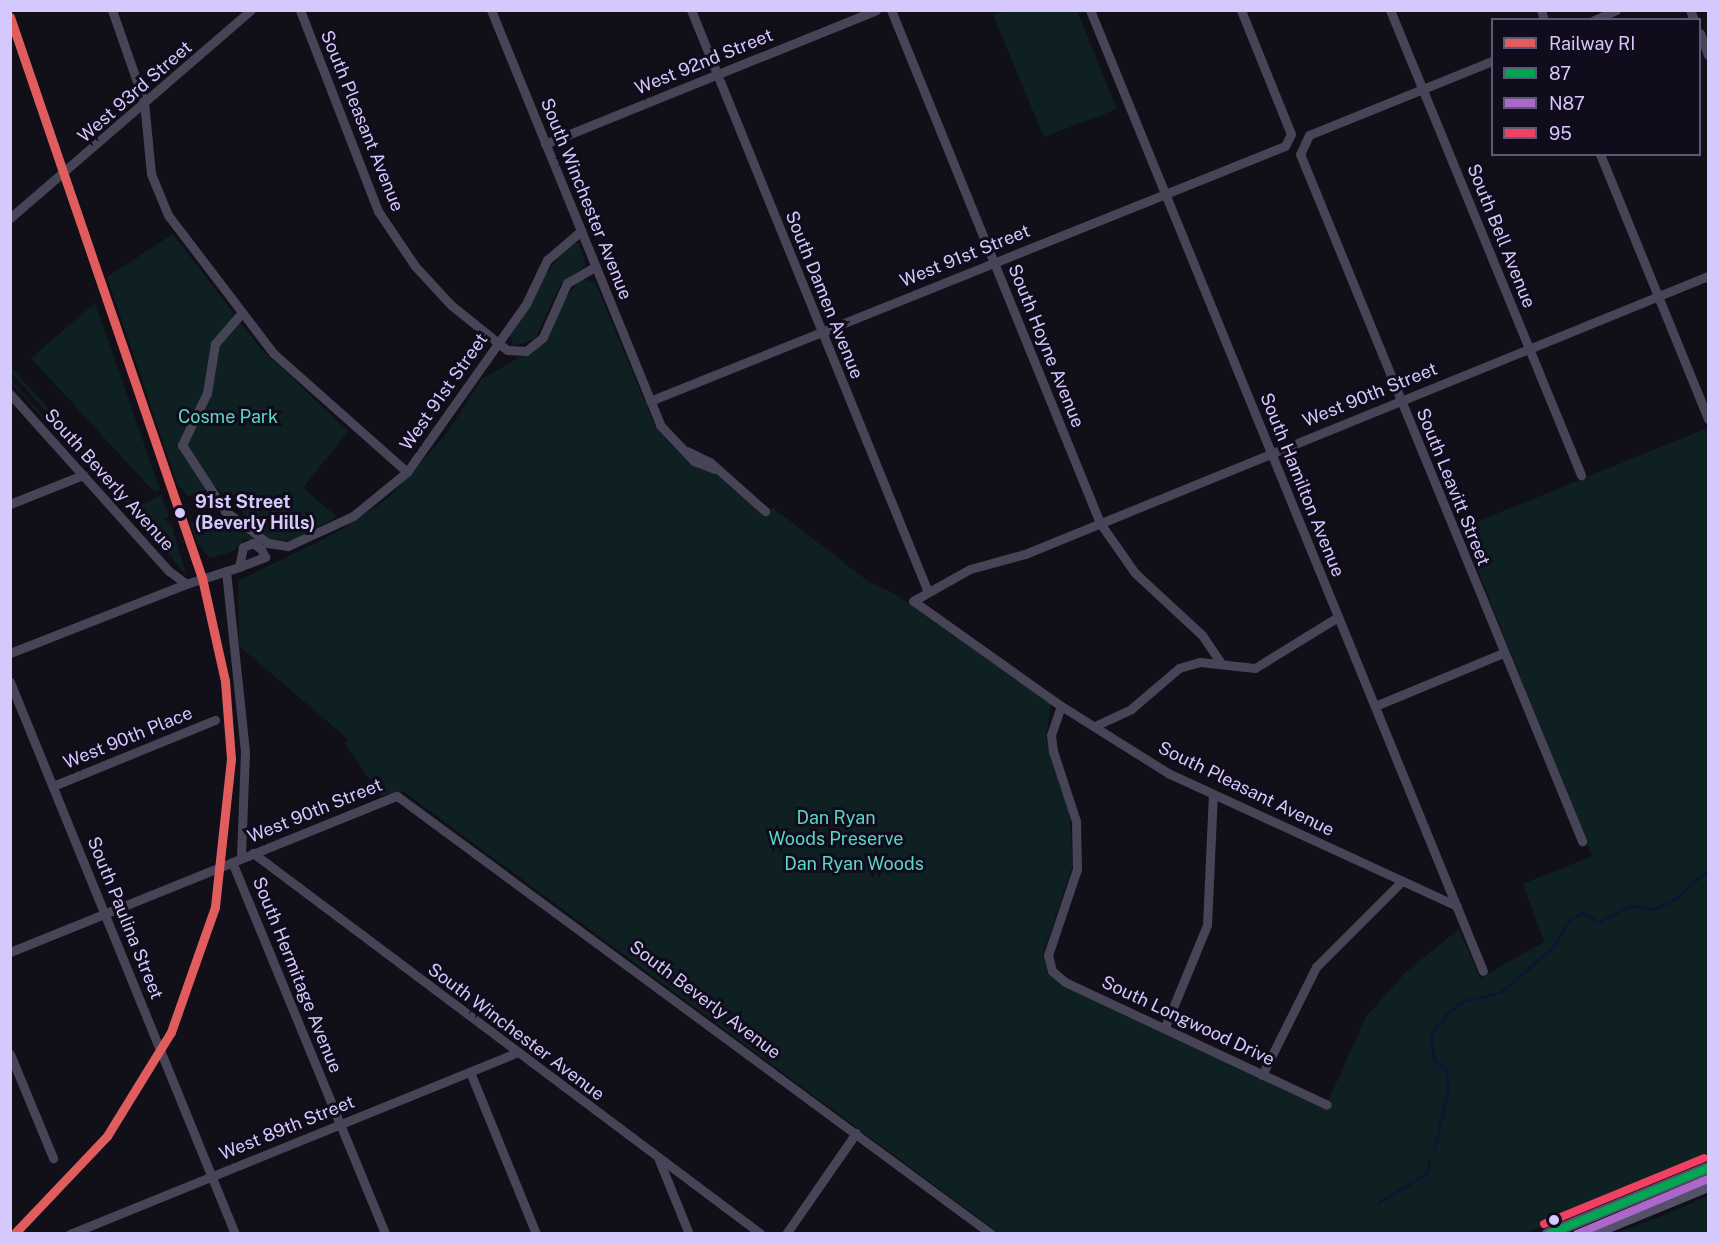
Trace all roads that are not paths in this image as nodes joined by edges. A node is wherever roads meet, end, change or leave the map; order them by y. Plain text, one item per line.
1 (112, 10) edge
2 (251, 10) edge
3 (300, 10) edge
4 (491, 10) edge
5 (691, 10) edge
6 (876, 10) edge
7 (891, 10) edge
8 (1090, 10) edge
9 (1241, 10) edge
10 (1390, 10) edge
11 (1616, 10) edge
12 (1598, 18) edge
13 (1701, 36) edge
14 (1708, 55) edge
15 (1491, 61) edge
16 (717, 75) junction
17 (1423, 89) junction
18 (144, 102) junction
19 (545, 144) junction
20 (1601, 156) edge
21 (1165, 193) junction
22 (10, 218) edge
23 (581, 231) junction
24 (994, 262) junction
25 (595, 267) junction
26 (1708, 276) edge
27 (1658, 296) junction
28 (239, 316) junction
29 (821, 332) junction
30 (498, 344) junction
31 (1529, 347) junction
32 (10, 394) edge
33 (1401, 400) junction
34 (650, 401) junction
35 (1708, 419) edge
36 (1271, 453) junction
37 (407, 472) junction
38 (83, 475) junction
39 (1581, 475) dead end
40 (10, 504) edge
41 (765, 511) dead end
42 (1100, 523) junction
43 (239, 567) junction
44 (226, 571) junction
45 (186, 584) junction
46 (928, 592) junction
47 (913, 601) joint
48 (1338, 617) junction
49 (10, 653) edge
50 (1503, 653) junction
51 (1220, 662) junction
52 (10, 682) edge
53 (1061, 706) junction
54 (1375, 706) junction
55 (215, 720) dead end
56 (1095, 726) junction
57 (52, 786) junction
58 (1213, 794) junction
59 (397, 796) joint
60 (1582, 841) dead end
61 (253, 853) junction
62 (237, 860) junction
63 (1400, 883) junction
64 (1457, 906) junction
65 (105, 913) junction
66 (10, 952) edge
67 (1483, 971) dead end
68 (1165, 1027) junction
69 (515, 1053) junction
70 (10, 1054) edge
71 (470, 1072) junction
72 (1262, 1075) junction
73 (1327, 1105) dead end
74 (341, 1125) junction
75 (856, 1133) junction
76 (53, 1158) dead end
77 (659, 1160) junction
78 (1708, 1168) edge
79 (212, 1176) junction
80 (1708, 1186) edge
81 (83, 1231) edge
82 (70, 1233) edge
83 (235, 1233) edge
84 (385, 1233) edge
85 (536, 1233) edge
86 (689, 1233) edge
87 (761, 1233) edge
88 (786, 1233) edge
89 (991, 1233) edge
90 (1548, 1233) edge
91 (1591, 1233) edge

1 - 18 street
2 - 18 street, West 93rd Street
3 - 30 street, South Pleasant Avenue
4 - 19 street, South Winchester Avenue
5 - 16 street, South Damen Avenue
6 - 16 street, West 92nd Street
7 - 24 street, South Hoyne Avenue
8 - 21 street, South Hamilton Avenue
9 - 21 street, West 91st Street
10 - 17 street, South Bell Avenue
11 - 12 street
13 - 14 street
15 - 17 street
16 - 19 street, West 92nd Street
16 - 29 street, South Damen Avenue
17 - 31 street, South Bell Avenue
17 - 33 street, South Leavitt Street
18 - 22 street, West 93rd Street
18 - 28 street
19 - 23 street, South Winchester Avenue
20 - 27 street
21 - 24 street, West 91st Street
21 - 36 street, South Hamilton Avenue
23 - 25 street, South Winchester Avenue
23 - 30 street, West 91st Street
24 - 29 street, West 91st Street
24 - 42 street, South Hoyne Avenue
25 - 30 street
25 - 34 street, South Winchester Avenue
26 - 27 street, West 90th Street
27 - 31 street, West 90th Street
27 - 35 street
28 - 37 street
28 - 37 street, West 91st Street
29 - 34 street, West 91st Street
29 - 46 street, South Damen Avenue
30 - 37 street, West 91st Street
31 - 33 street, West 90th Street
31 - 39 street, South Bell Avenue
32 - 38 street, South Beverly Avenue
33 - 36 street, West 90th Street
33 - 50 street, South Leavitt Street
34 - 41 street
36 - 42 street, West 90th Street
36 - 48 street, South Hamilton Avenue
38 - 40 street
38 - 45 street, South Beverly Avenue
42 - 46 street, West 90th Street
42 - 51 street, South Hoyne Avenue
43 - 43 street
43 - 44 street
44 - 45 street
44 - 62 street, South Hermitage Avenue
45 - 49 street
46 - 47 street, West 90th Street
47 - 53 street, South Pleasant Avenue
48 - 51 street
48 - 54 street, South Hamilton Avenue
50 - 54 street
50 - 60 street, South Leavitt Street
51 - 56 street
52 - 57 street, South Paulina Street
53 - 56 street, South Pleasant Avenue
53 - 68 street, South Longwood Drive
54 - 64 street, South Hamilton Avenue
55 - 57 street, West 90th Place
56 - 58 street, South Pleasant Avenue
57 - 65 street, South Paulina Street
58 - 63 street, South Pleasant Avenue
58 - 68 street
59 - 61 street, West 90th Street
59 - 75 street, South Beverly Avenue
61 - 62 street, West 90th Street
61 - 69 street, South Winchester Avenue
62 - 65 street, West 90th Street
62 - 74 street, South Hermitage Avenue
63 - 64 street, South Pleasant Avenue
63 - 72 street
64 - 67 street, South Hamilton Avenue
65 - 66 street, West 90th Street
65 - 79 street, South Paulina Street
68 - 72 street, South Longwood Drive
69 - 71 street, West 89th Street
69 - 77 street, South Winchester Avenue
70 - 76 street
71 - 74 street, West 89th Street
71 - 85 street
72 - 73 street, South Longwood Drive
74 - 79 street, West 89th Street
74 - 84 street, South Hermitage Avenue
75 - 88 street
75 - 89 street, South Beverly Avenue
77 - 86 street
77 - 87 street, South Winchester Avenue
78 - 90 main road
79 - 81 street, West 89th Street
79 - 83 street, South Paulina Street
80 - 91 main road
81 - 82 street, West 89th Street

